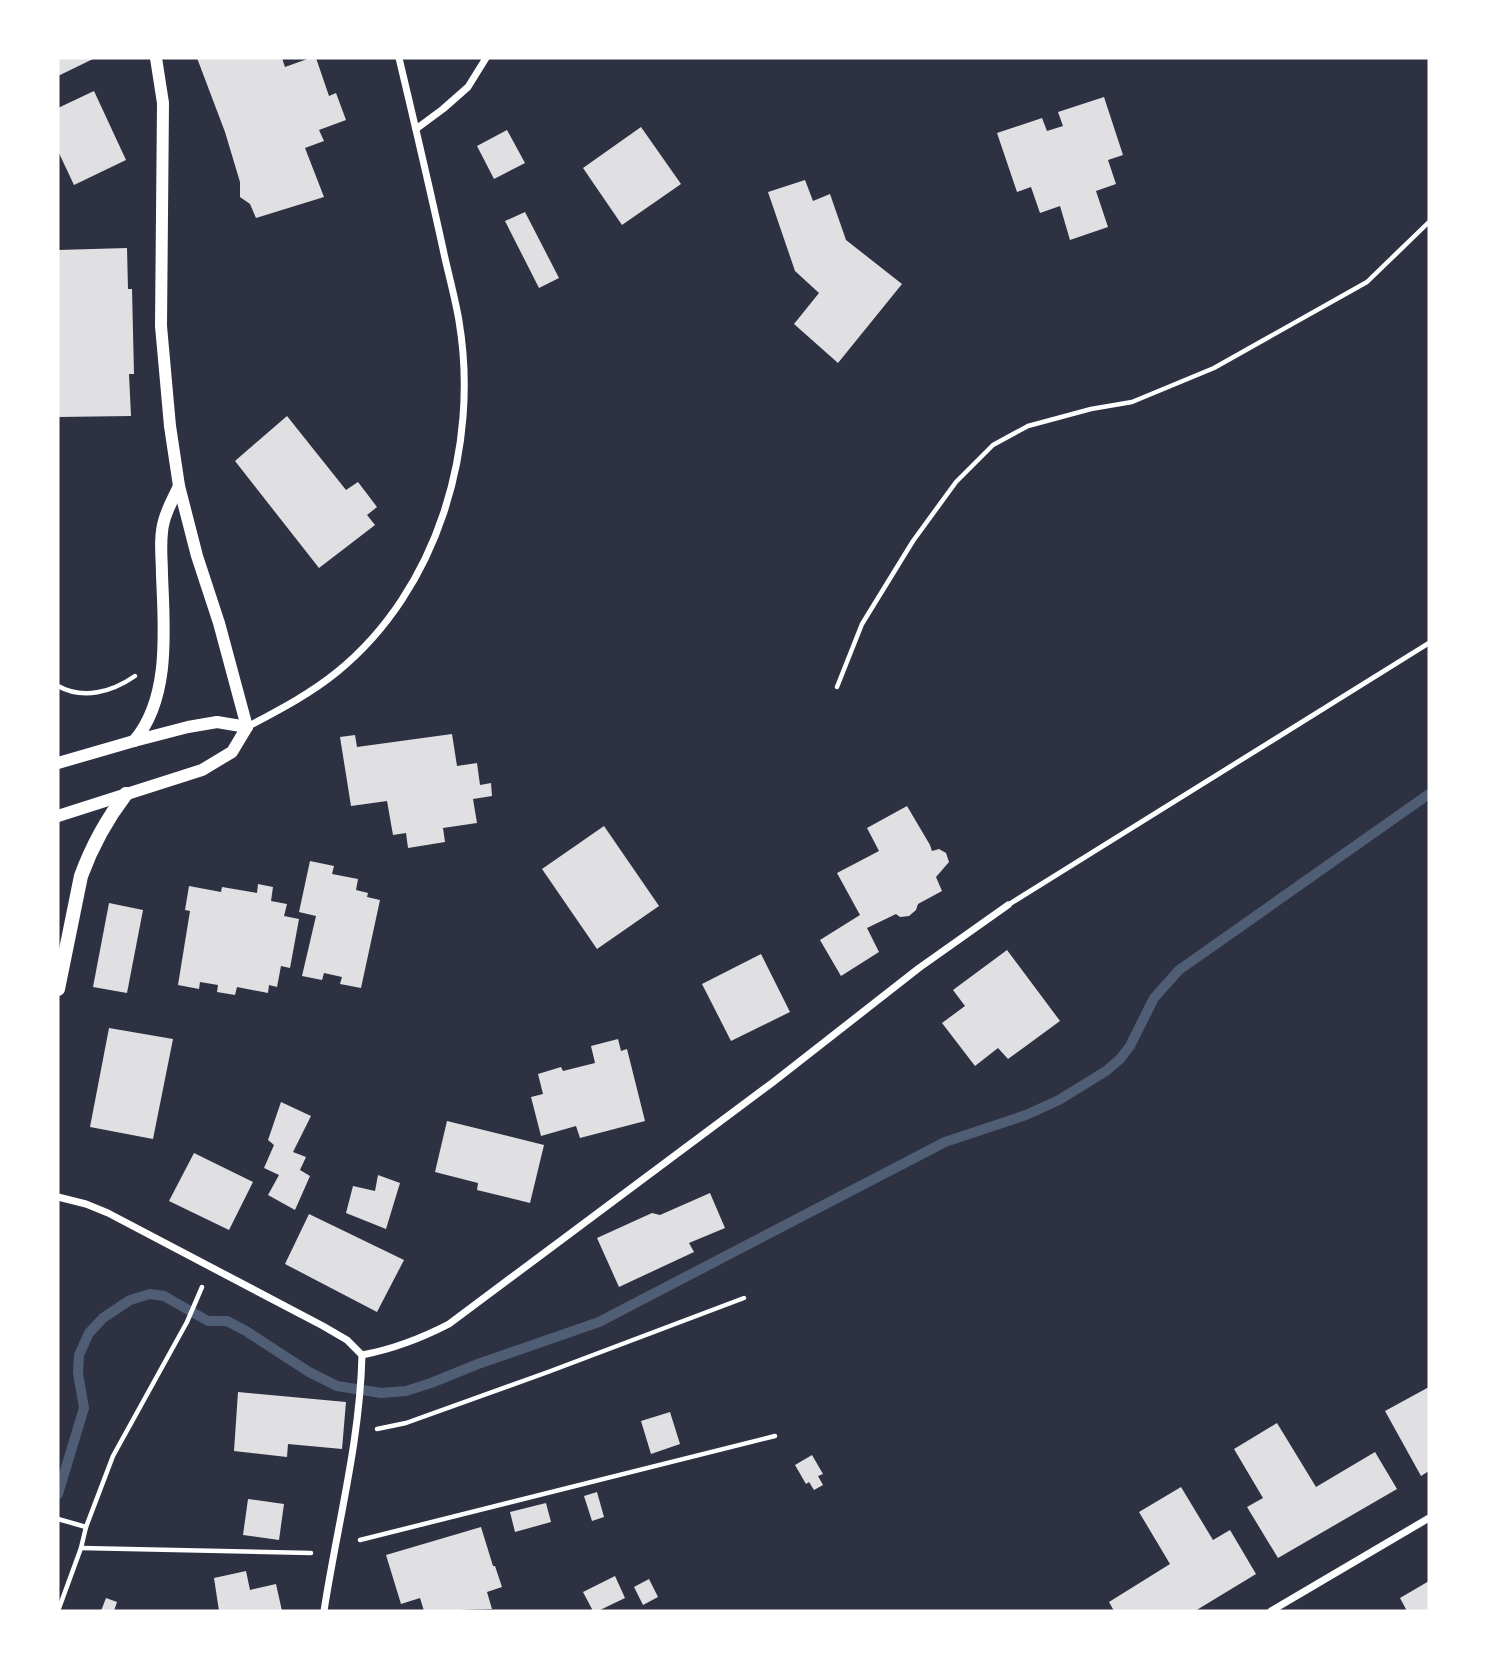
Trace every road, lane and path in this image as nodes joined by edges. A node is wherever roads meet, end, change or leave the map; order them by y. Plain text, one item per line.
1 (156, 58) edge
2 (399, 58) edge
3 (486, 58) edge
4 (416, 129) junction
5 (1429, 222) edge
6 (179, 486) junction
7 (1429, 643) edge
8 (140, 669) dead end
9 (58, 686) edge
10 (837, 687) dead end
11 (247, 727) junction
12 (134, 741) junction
13 (58, 764) edge
14 (126, 794) junction
15 (59, 817) edge
16 (1008, 905) joint
17 (58, 989) edge
18 (58, 1197) edge
19 (202, 1287) dead end
20 (744, 1298) dead end
21 (362, 1355) junction
22 (356, 1434) junction
23 (775, 1436) dead end
24 (1429, 1518) edge
25 (61, 1520) edge
26 (86, 1527) junction
27 (335, 1546) junction
28 (81, 1548) junction
29 (319, 1553) dead end
30 (58, 1611) edge
31 (324, 1611) edge
32 (1271, 1611) edge

1 - 6 street
2 - 4 street
3 - 4 street
4 - 11 street
5 - 10 path
6 - 11 street
6 - 12 street
7 - 16 lane
8 - 9 path
11 - 12 street
11 - 14 street
12 - 13 street
14 - 15 street
14 - 17 main road
16 - 21 street
18 - 21 street
19 - 26 path
20 - 22 path
21 - 22 street
22 - 27 street
23 - 27 path
24 - 32 street
25 - 26 path
26 - 28 path
27 - 31 street
28 - 29 path
28 - 30 path

